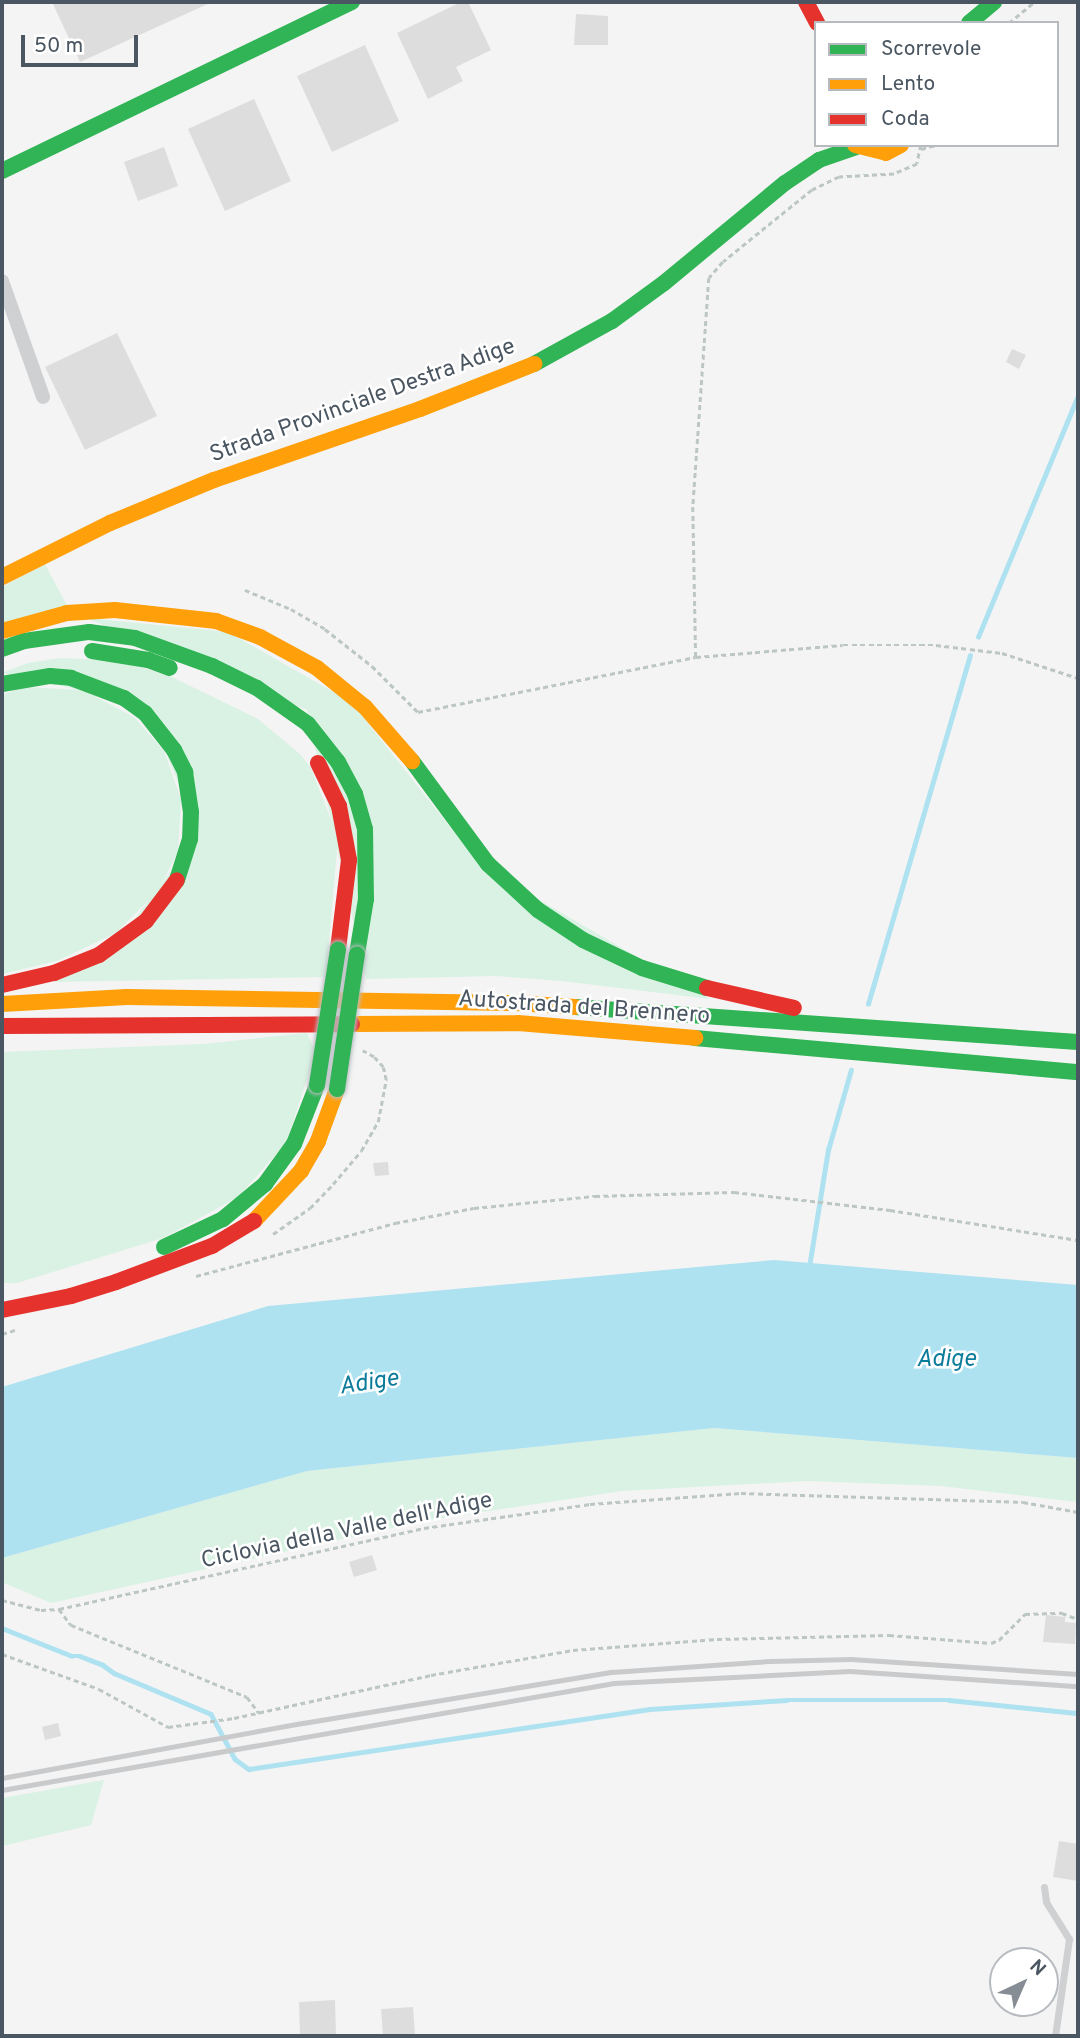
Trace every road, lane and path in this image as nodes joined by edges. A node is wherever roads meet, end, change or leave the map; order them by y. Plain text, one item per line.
1 (352, 2) edge
2 (806, 2) edge
3 (994, 2) edge
4 (1034, 2) edge
5 (816, 21) edge
6 (972, 21) edge
7 (1011, 21) edge
8 (815, 147) edge
9 (853, 147) edge
10 (860, 147) edge
11 (897, 147) edge
12 (921, 147) edge
13 (2, 171) edge
14 (785, 183) junction
15 (2, 281) edge
16 (43, 397) dead end
17 (2, 578) edge
18 (245, 590) dead end
19 (2, 631) edge
20 (2, 649) edge
21 (696, 657) junction
22 (21, 660) dead end
23 (190, 676) dead end
24 (1078, 678) edge
25 (2, 684) edge
26 (254, 707) dead end
27 (281, 725) dead end
28 (310, 754) dead end
29 (2, 985) edge
30 (2, 1004) edge
31 (177, 1024) junction
32 (2, 1026) edge
33 (905, 1030) junction
34 (2, 1039) edge
35 (1078, 1042) edge
36 (1078, 1072) edge
37 (1078, 1240) edge
38 (91, 1272) dead end
39 (188, 1279) dead end
40 (65, 1280) dead end
41 (13, 1290) dead end
42 (2, 1310) edge
43 (27, 1327) dead end
44 (2, 1334) edge
45 (1078, 1512) edge
46 (2, 1600) edge
47 (59, 1609) junction
48 (1078, 1619) edge
49 (2, 1654) edge
50 (259, 1713) junction
51 (1044, 1887) dead end
52 (1055, 2036) edge

1 - 13 main road
2 - 5 main road
3 - 6 main road
4 - 7 path
8 - 14 main road, Strada Provinciale Destra Adige
9 - 14 main road, Strada Provinciale Destra Adige
10 - 11 main road, Strada Provinciale Destra Adige
12 - 21 path
14 - 17 main road, Strada Provinciale Destra Adige
15 - 16 street
18 - 21 path
19 - 33 main road
20 - 42 main road, bridge
21 - 24 path
22 - 23 main road
25 - 29 main road
26 - 27 main road
28 - 38 main road, bridge
30 - 33 main road, Autostrada del Brennero
31 - 32 main road, Autostrada del Brennero
31 - 34 main road
31 - 36 main road, Autostrada del Brennero
33 - 35 main road, Autostrada del Brennero
37 - 39 path
40 - 41 main road
43 - 44 path
45 - 47 path, Ciclovia della Valle dell'Adige
46 - 47 path, Ciclovia della Valle dell'Adige
47 - 50 path
48 - 50 path
49 - 50 path
51 - 52 lane

